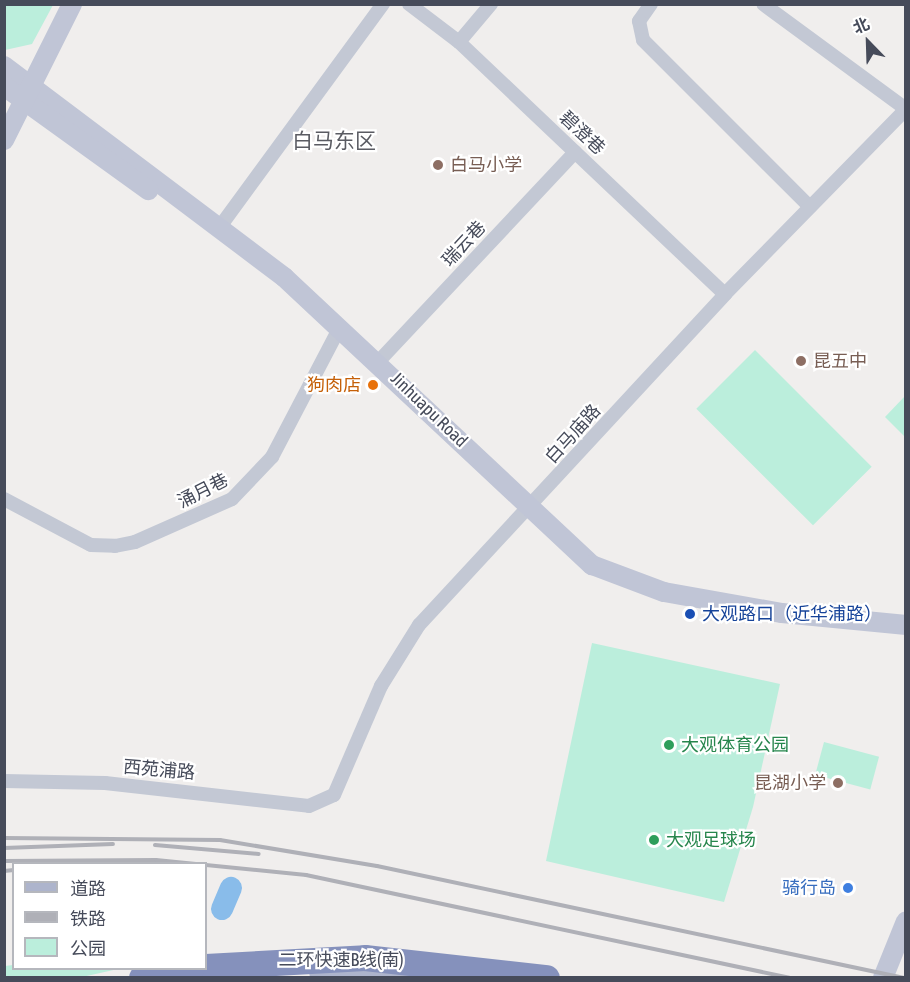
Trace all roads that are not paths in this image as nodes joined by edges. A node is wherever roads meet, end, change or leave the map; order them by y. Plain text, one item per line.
1 (72, 4) edge
2 (383, 4) edge
3 (409, 4) edge
4 (491, 4) edge
5 (651, 4) edge
6 (763, 4) edge
7 (459, 42) junction
8 (4, 66) edge
9 (4, 86) edge
10 (28, 93) junction
11 (906, 109) edge
12 (4, 140) edge
13 (575, 152) junction
14 (810, 207) junction
15 (219, 228) junction
16 (725, 294) junction
17 (337, 332) junction
18 (378, 362) junction
19 (4, 499) edge
20 (526, 511) junction
21 (906, 625) edge
22 (906, 638) edge
23 (4, 781) edge
24 (309, 806) joint
25 (906, 921) edge
26 (207, 966) edge
27 (186, 970) edge
28 (141, 978) edge
29 (230, 978) edge
30 (444, 978) edge
31 (548, 978) edge
32 (883, 978) edge

1 - 10 street
2 - 15 street
3 - 7 street, 碧澄巷
4 - 7 street
5 - 14 street
6 - 11 street
7 - 13 street, 碧澄巷
8 - 10 street, Jinhuapu Road
9 - 10 street, Jinhuapu Road
10 - 12 street
10 - 15 street, Jinhuapu Road
10 - 17 street, Jinhuapu Road
11 - 14 street, 白马庙路
13 - 16 street, 碧澄巷
13 - 18 street, 瑞云巷
14 - 16 street, 白马庙路
15 - 17 street, Jinhuapu Road
16 - 20 street, 白马庙路
17 - 18 street, Jinhuapu Road
17 - 19 street, 涌月巷
17 - 20 street, Jinhuapu Road
18 - 20 street, Jinhuapu Road
20 - 21 street, Jinhuapu Road
20 - 22 street, Jinhuapu Road
20 - 24 street, 白马庙路
23 - 24 street, 西苑浦路
25 - 32 street
26 - 31 highway, 二环快速B线(南)
27 - 28 highway
29 - 30 main road

